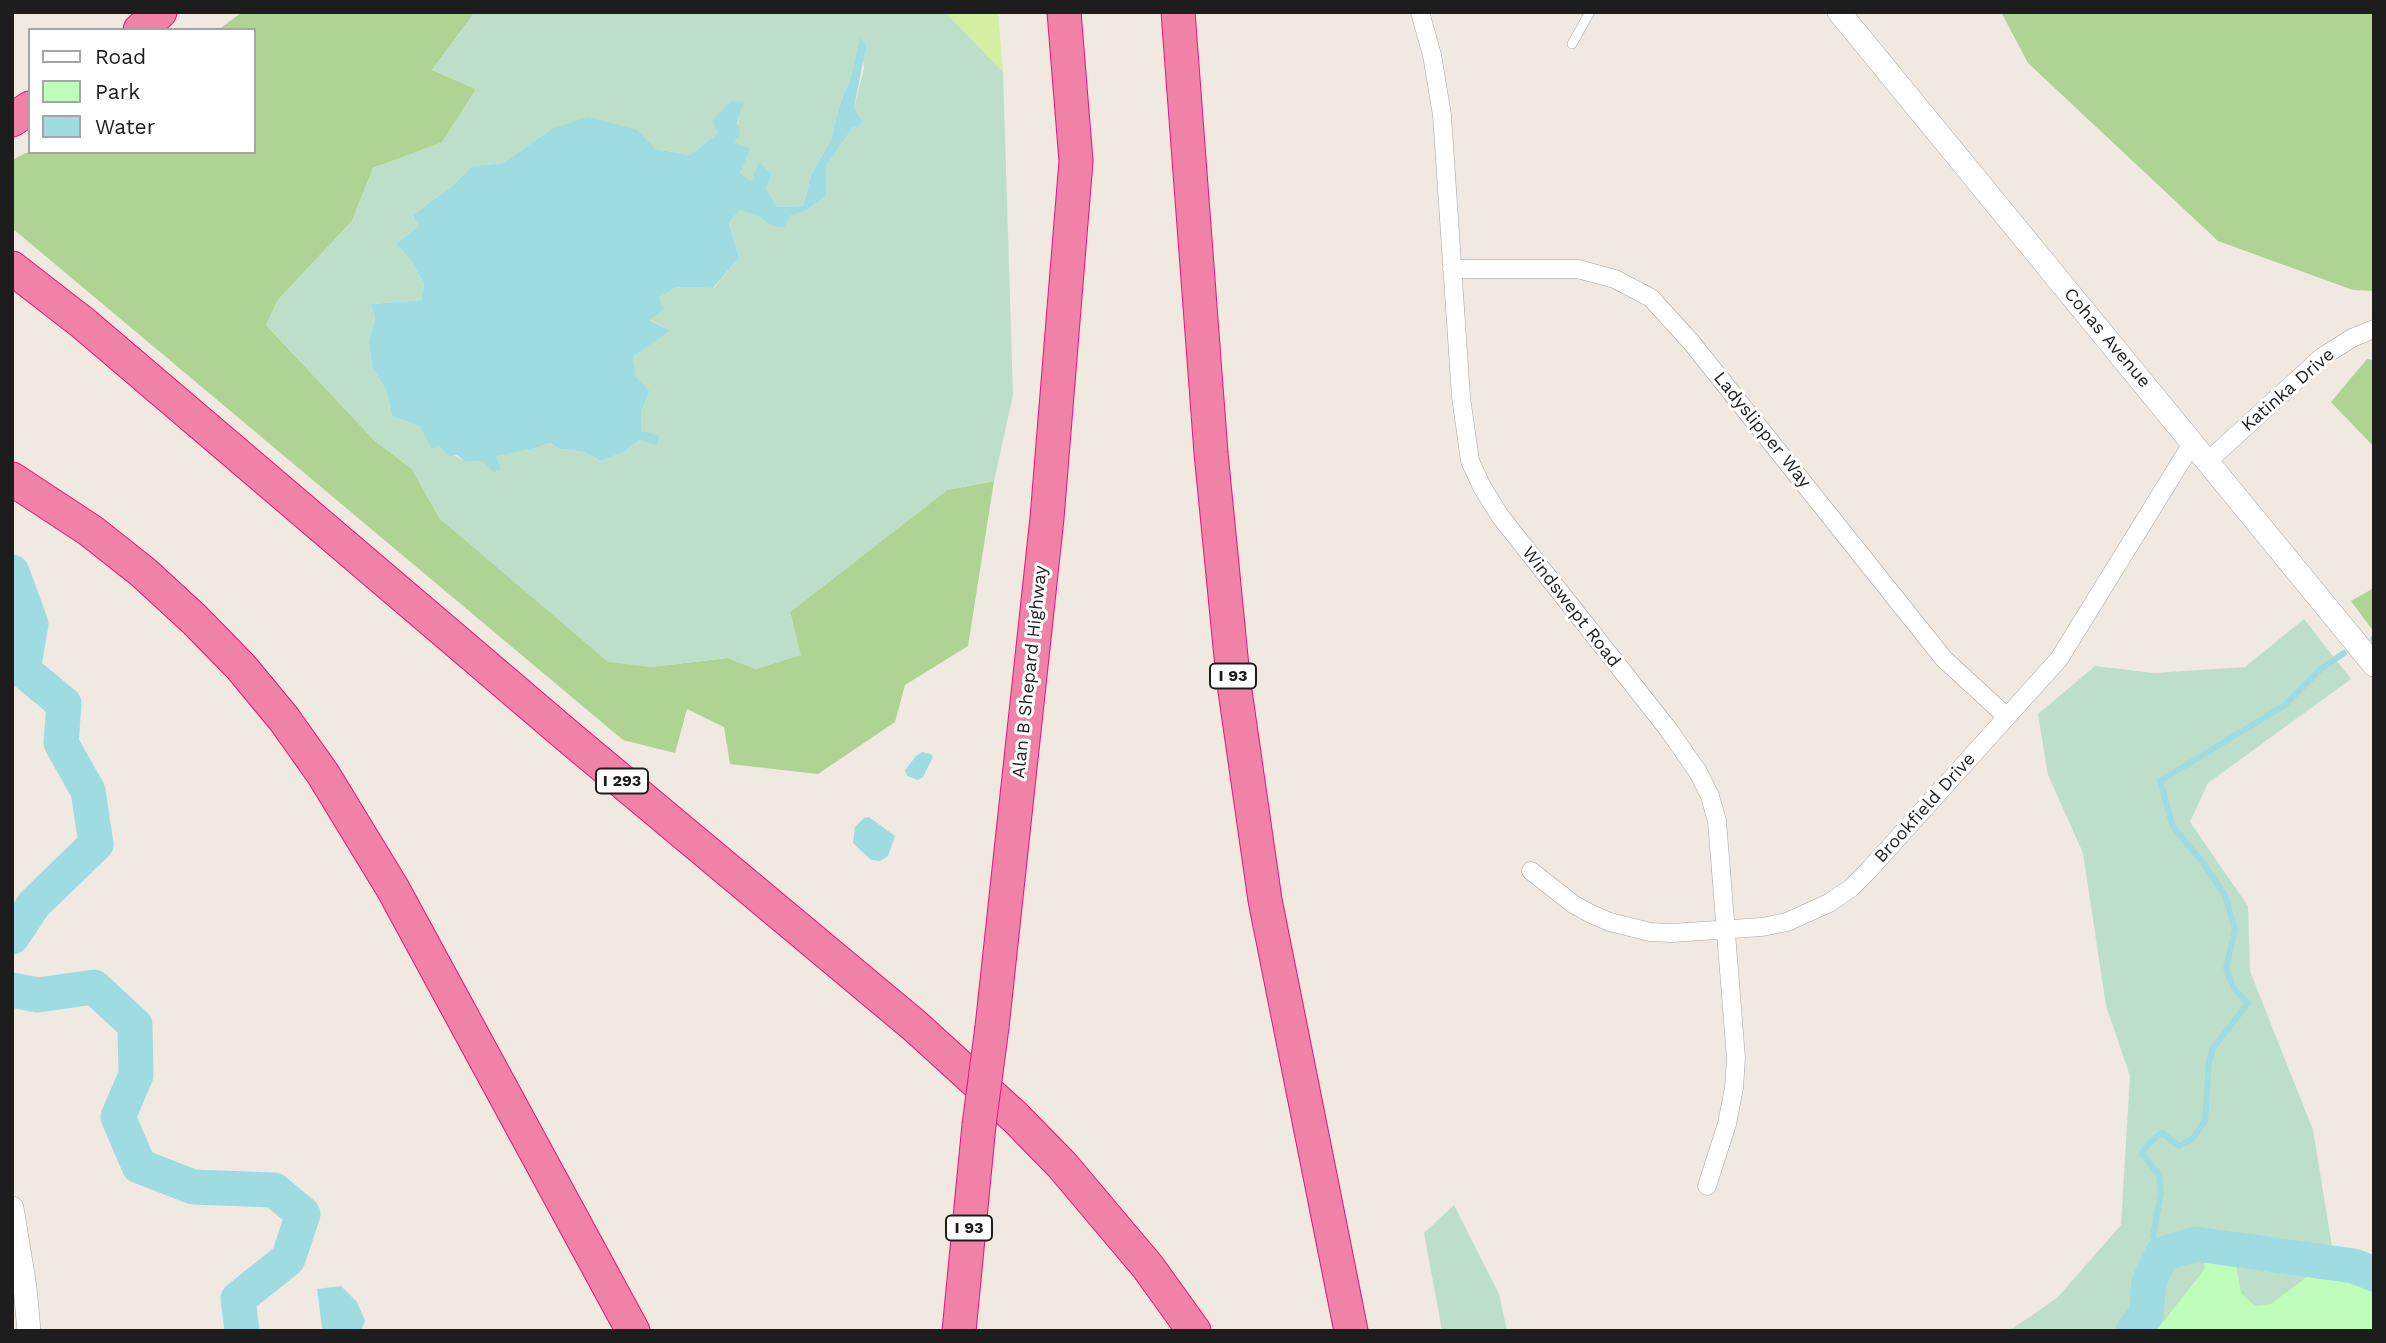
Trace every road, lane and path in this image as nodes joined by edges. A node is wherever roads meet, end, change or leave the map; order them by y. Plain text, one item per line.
1 (160, 12) edge
2 (1064, 12) edge
3 (1178, 12) edge
4 (1420, 12) edge
5 (1590, 12) edge
6 (1839, 12) edge
7 (142, 28) edge
8 (1572, 44) dead end
9 (28, 109) edge
10 (12, 120) edge
11 (12, 268) edge
12 (1452, 269) junction
13 (2374, 329) edge
14 (2193, 442) junction
15 (2208, 461) junction
16 (12, 479) edge
17 (2374, 665) edge
18 (2007, 717) junction
19 (1531, 871) dead end
20 (1726, 929) junction
21 (1707, 1186) dead end
22 (12, 1208) edge
23 (29, 1331) edge
24 (634, 1331) edge
25 (959, 1331) edge
26 (1194, 1331) edge
27 (1351, 1331) edge

1 - 7 highway
2 - 25 highway, Alan B Shepard Highway / I 93, bridge
3 - 27 highway, I 93
4 - 12 street, Windswept Road
5 - 8 lane
6 - 14 street, Cohas Avenue
9 - 10 highway
11 - 26 highway, I 293
12 - 18 street, Ladyslipper Way
12 - 20 street, Windswept Road
13 - 15 street, Katinka Drive
14 - 15 street, Cohas Avenue
14 - 18 street, Brookfield Drive
15 - 17 street, Cohas Avenue
16 - 24 highway
18 - 20 street, Brookfield Drive
19 - 20 street, Brookfield Drive
20 - 21 street, Windswept Road
22 - 23 street

